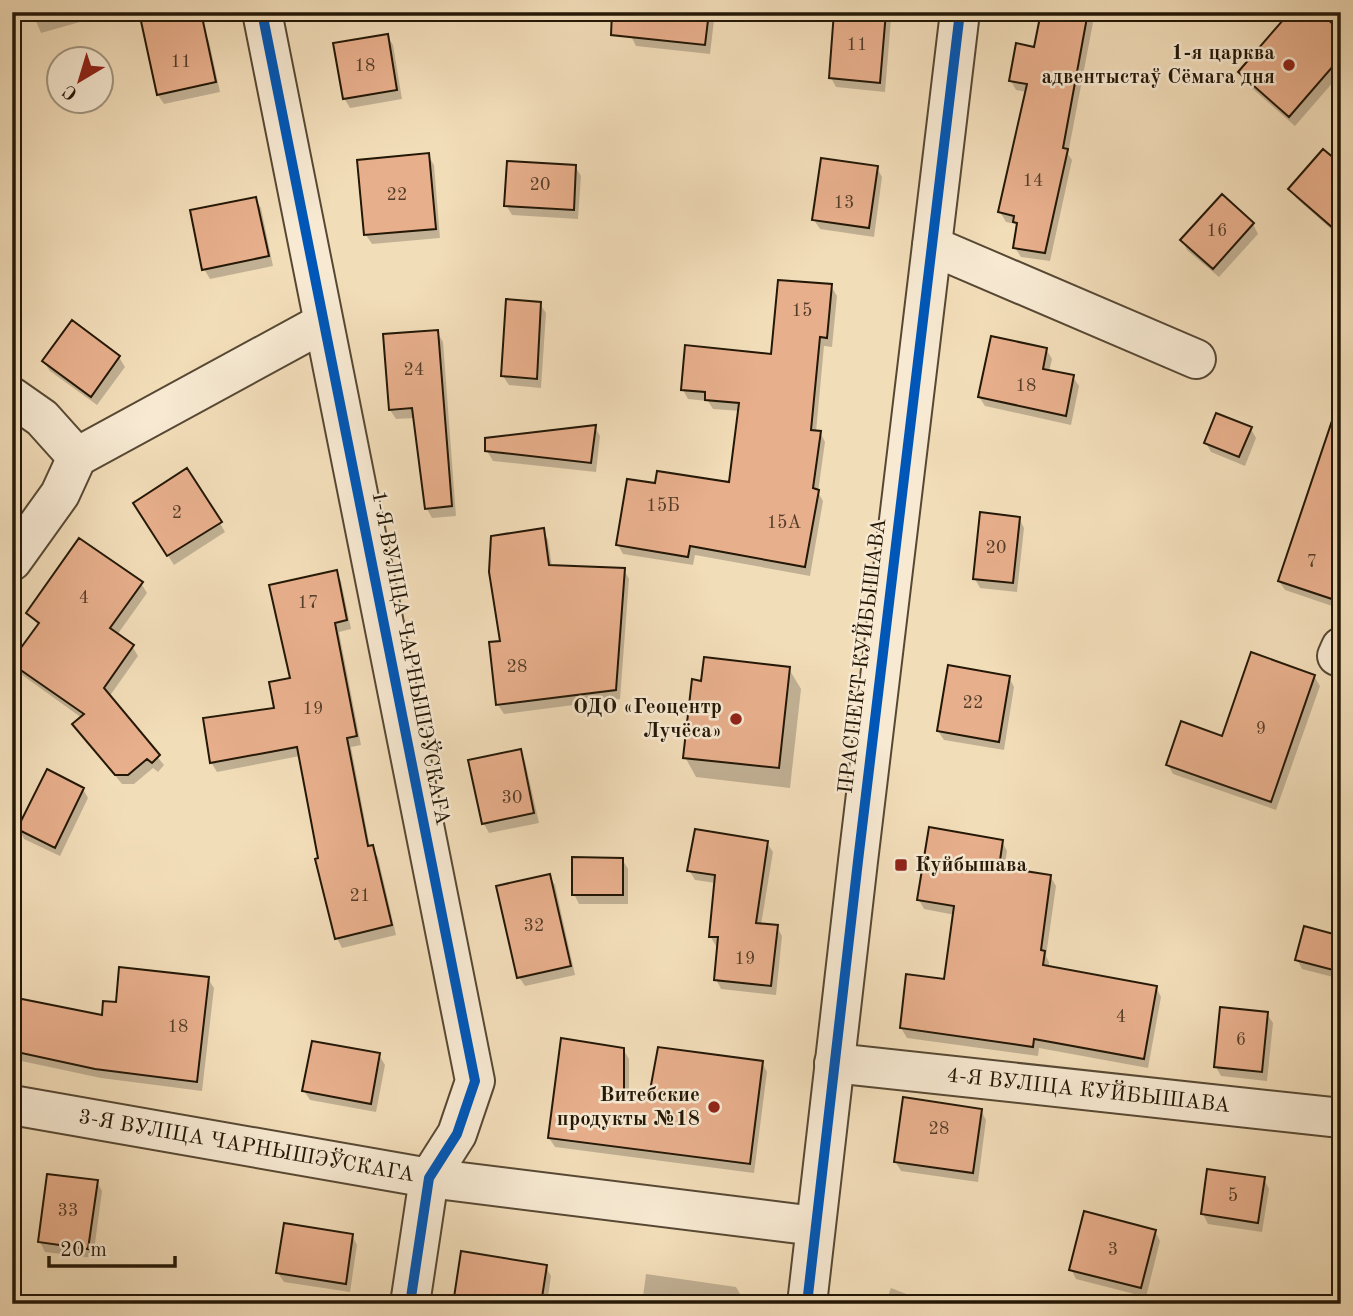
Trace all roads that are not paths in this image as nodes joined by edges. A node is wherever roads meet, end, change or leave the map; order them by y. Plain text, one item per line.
1 (262, 12) edge
2 (960, 12) edge
3 (932, 246) junction
4 (323, 323) junction
5 (1196, 359) dead end
6 (12, 397) edge
7 (77, 457) junction
8 (12, 561) edge
9 (834, 1063) junction
10 (12, 1105) edge
11 (1341, 1118) edge
12 (429, 1178) junction
13 (815, 1226) junction
14 (410, 1304) edge
15 (807, 1304) edge

1 - 4 street, 1-Я ВУЛІЦА ЧАРНЫШЭЎСКАГА
2 - 3 street, ПРАСПЕКТ КУЙБЫШАВА
3 - 5 street
3 - 9 street, ПРАСПЕКТ КУЙБЫШАВА
4 - 7 street
4 - 12 street, 1-Я ВУЛІЦА ЧАРНЫШЭЎСКАГА
6 - 7 street
7 - 8 street
9 - 11 street, 4-Я ВУЛІЦА КУЙБЫШАВА
9 - 13 street, ПРАСПЕКТ КУЙБЫШАВА
10 - 12 street, 3-Я ВУЛІЦА ЧАРНЫШЭЎСКАГА
12 - 13 street, 3-Я ВУЛІЦА ЧАРНЫШЭЎСКАГА
12 - 14 street, 1-Я ВУЛІЦА ЧАРНЫШЭЎСКАГА
13 - 15 street, ПРАСПЕКТ КУЙБЫШАВА

